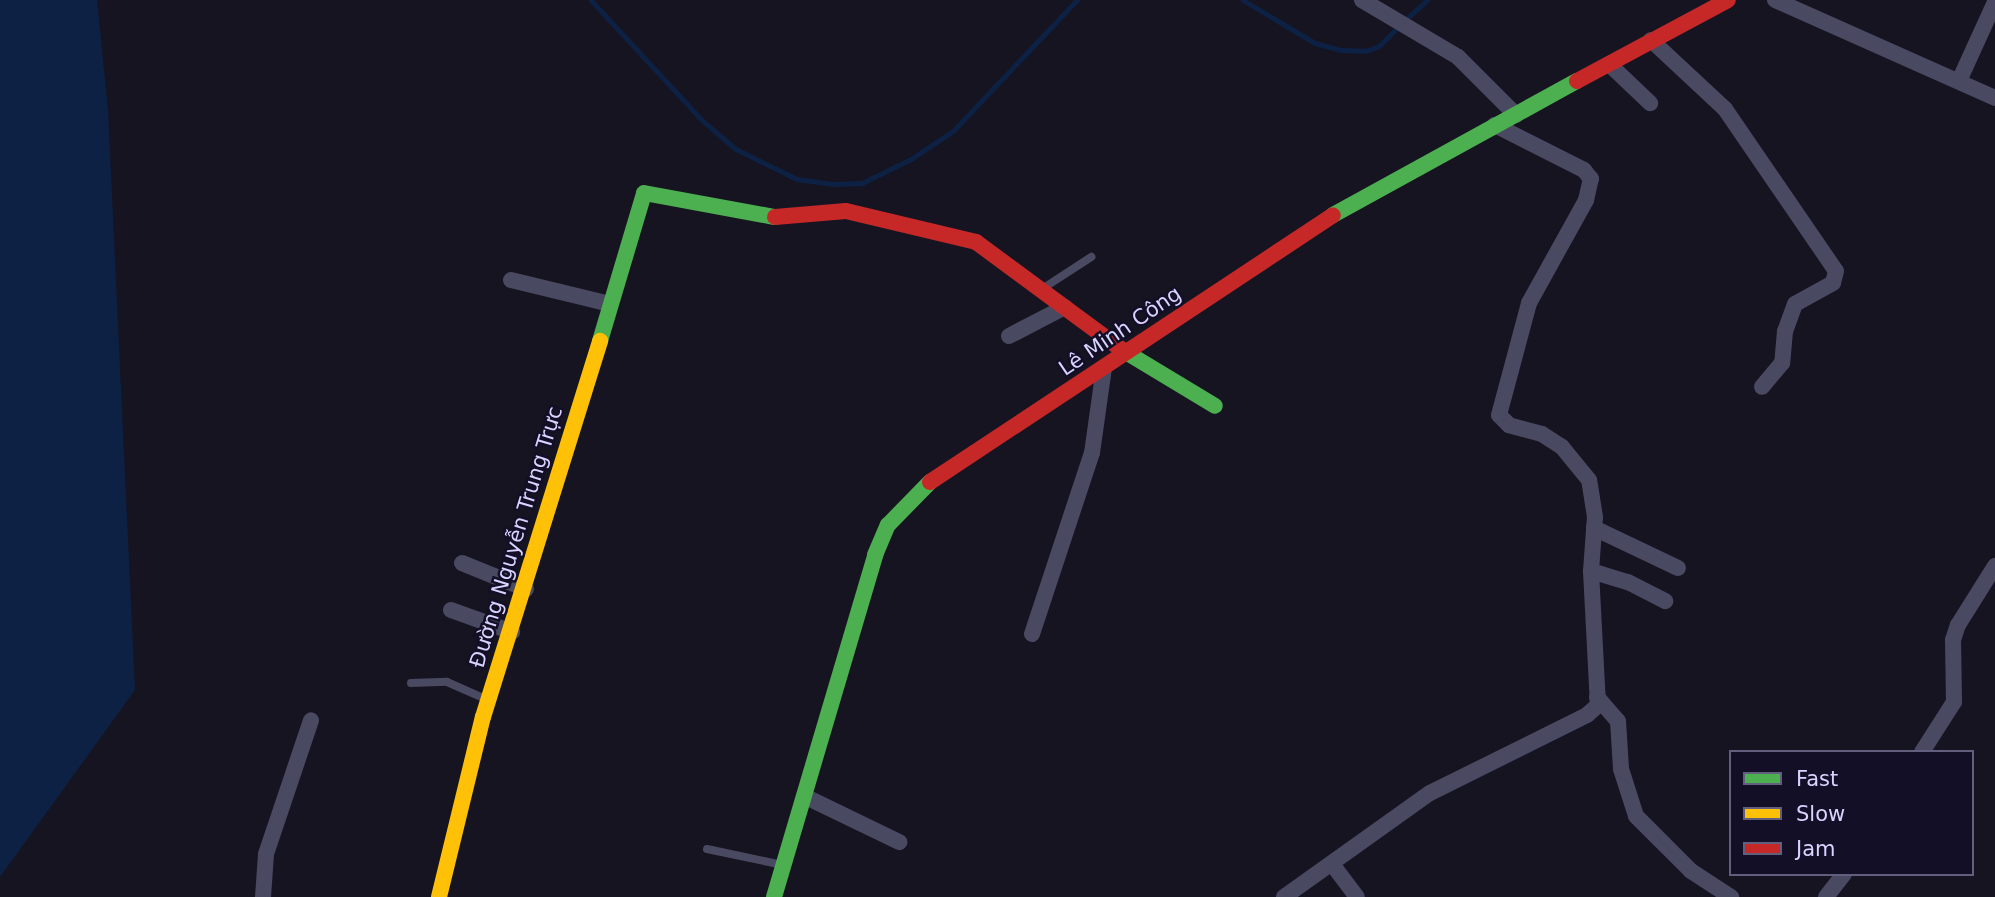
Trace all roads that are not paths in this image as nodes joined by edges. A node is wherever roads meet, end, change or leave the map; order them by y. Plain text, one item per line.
1 (1363, 0) edge
2 (1728, 0) edge
3 (1774, 0) edge
4 (1995, 2) edge
5 (1651, 40) junction
6 (1609, 64) junction
7 (1959, 81) junction
8 (1995, 98) edge
9 (1650, 103) dead end
10 (1516, 115) junction
11 (1495, 125) junction
12 (1091, 257) dead end
13 (511, 280) dead end
14 (1040, 290) junction
15 (610, 304) junction
16 (1065, 307) junction
17 (1009, 336) dead end
18 (1127, 353) junction
19 (1104, 368) junction
20 (1762, 387) dead end
21 (1215, 406) dead end
22 (1594, 528) junction
23 (462, 563) dead end
24 (1995, 566) edge
25 (1678, 568) dead end
26 (1591, 570) junction
27 (526, 589) junction
28 (1665, 601) dead end
29 (451, 610) dead end
30 (512, 632) junction
31 (1032, 634) dead end
32 (411, 682) dead end
33 (1597, 697) junction
34 (488, 700) junction
35 (311, 720) dead end
36 (1923, 750) edge
37 (804, 796) junction
38 (899, 842) dead end
39 (707, 849) dead end
40 (1332, 864) junction
41 (783, 865) junction
42 (1842, 876) edge
43 (263, 897) edge
44 (439, 897) edge
45 (774, 897) edge
46 (1284, 897) edge
47 (1357, 897) edge
48 (1731, 897) edge
49 (1826, 897) edge

1 - 10 street
2 - 5 main road, Lê Minh Công
3 - 7 street
4 - 7 street
5 - 6 main road, Lê Minh Công
5 - 20 street
6 - 9 street
6 - 10 main road, Lê Minh Công
7 - 8 street
10 - 11 main road, Lê Minh Công
11 - 18 main road, Lê Minh Công
11 - 22 street
12 - 14 lane
13 - 15 street
14 - 15 main road, Đường Nguyễn Trung Trực
14 - 16 main road
15 - 27 main road, Đường Nguyễn Trung Trực
16 - 17 street
16 - 18 main road
18 - 19 main road, Lê Minh Công
18 - 21 main road
19 - 31 street
19 - 37 main road, Lê Minh Công
22 - 25 street
22 - 26 street
23 - 27 street
24 - 36 street
26 - 28 street
26 - 33 street
27 - 30 main road, Đường Nguyễn Trung Trực
29 - 30 street
30 - 34 main road, Đường Nguyễn Trung Trực
32 - 34 lane
33 - 40 street
33 - 48 street
34 - 44 main road, Đường Nguyễn Trung Trực
35 - 43 street
37 - 38 street
37 - 41 main road, Lê Minh Công
39 - 41 lane
40 - 46 street
40 - 47 street
41 - 45 main road, Lê Minh Công
42 - 49 street

